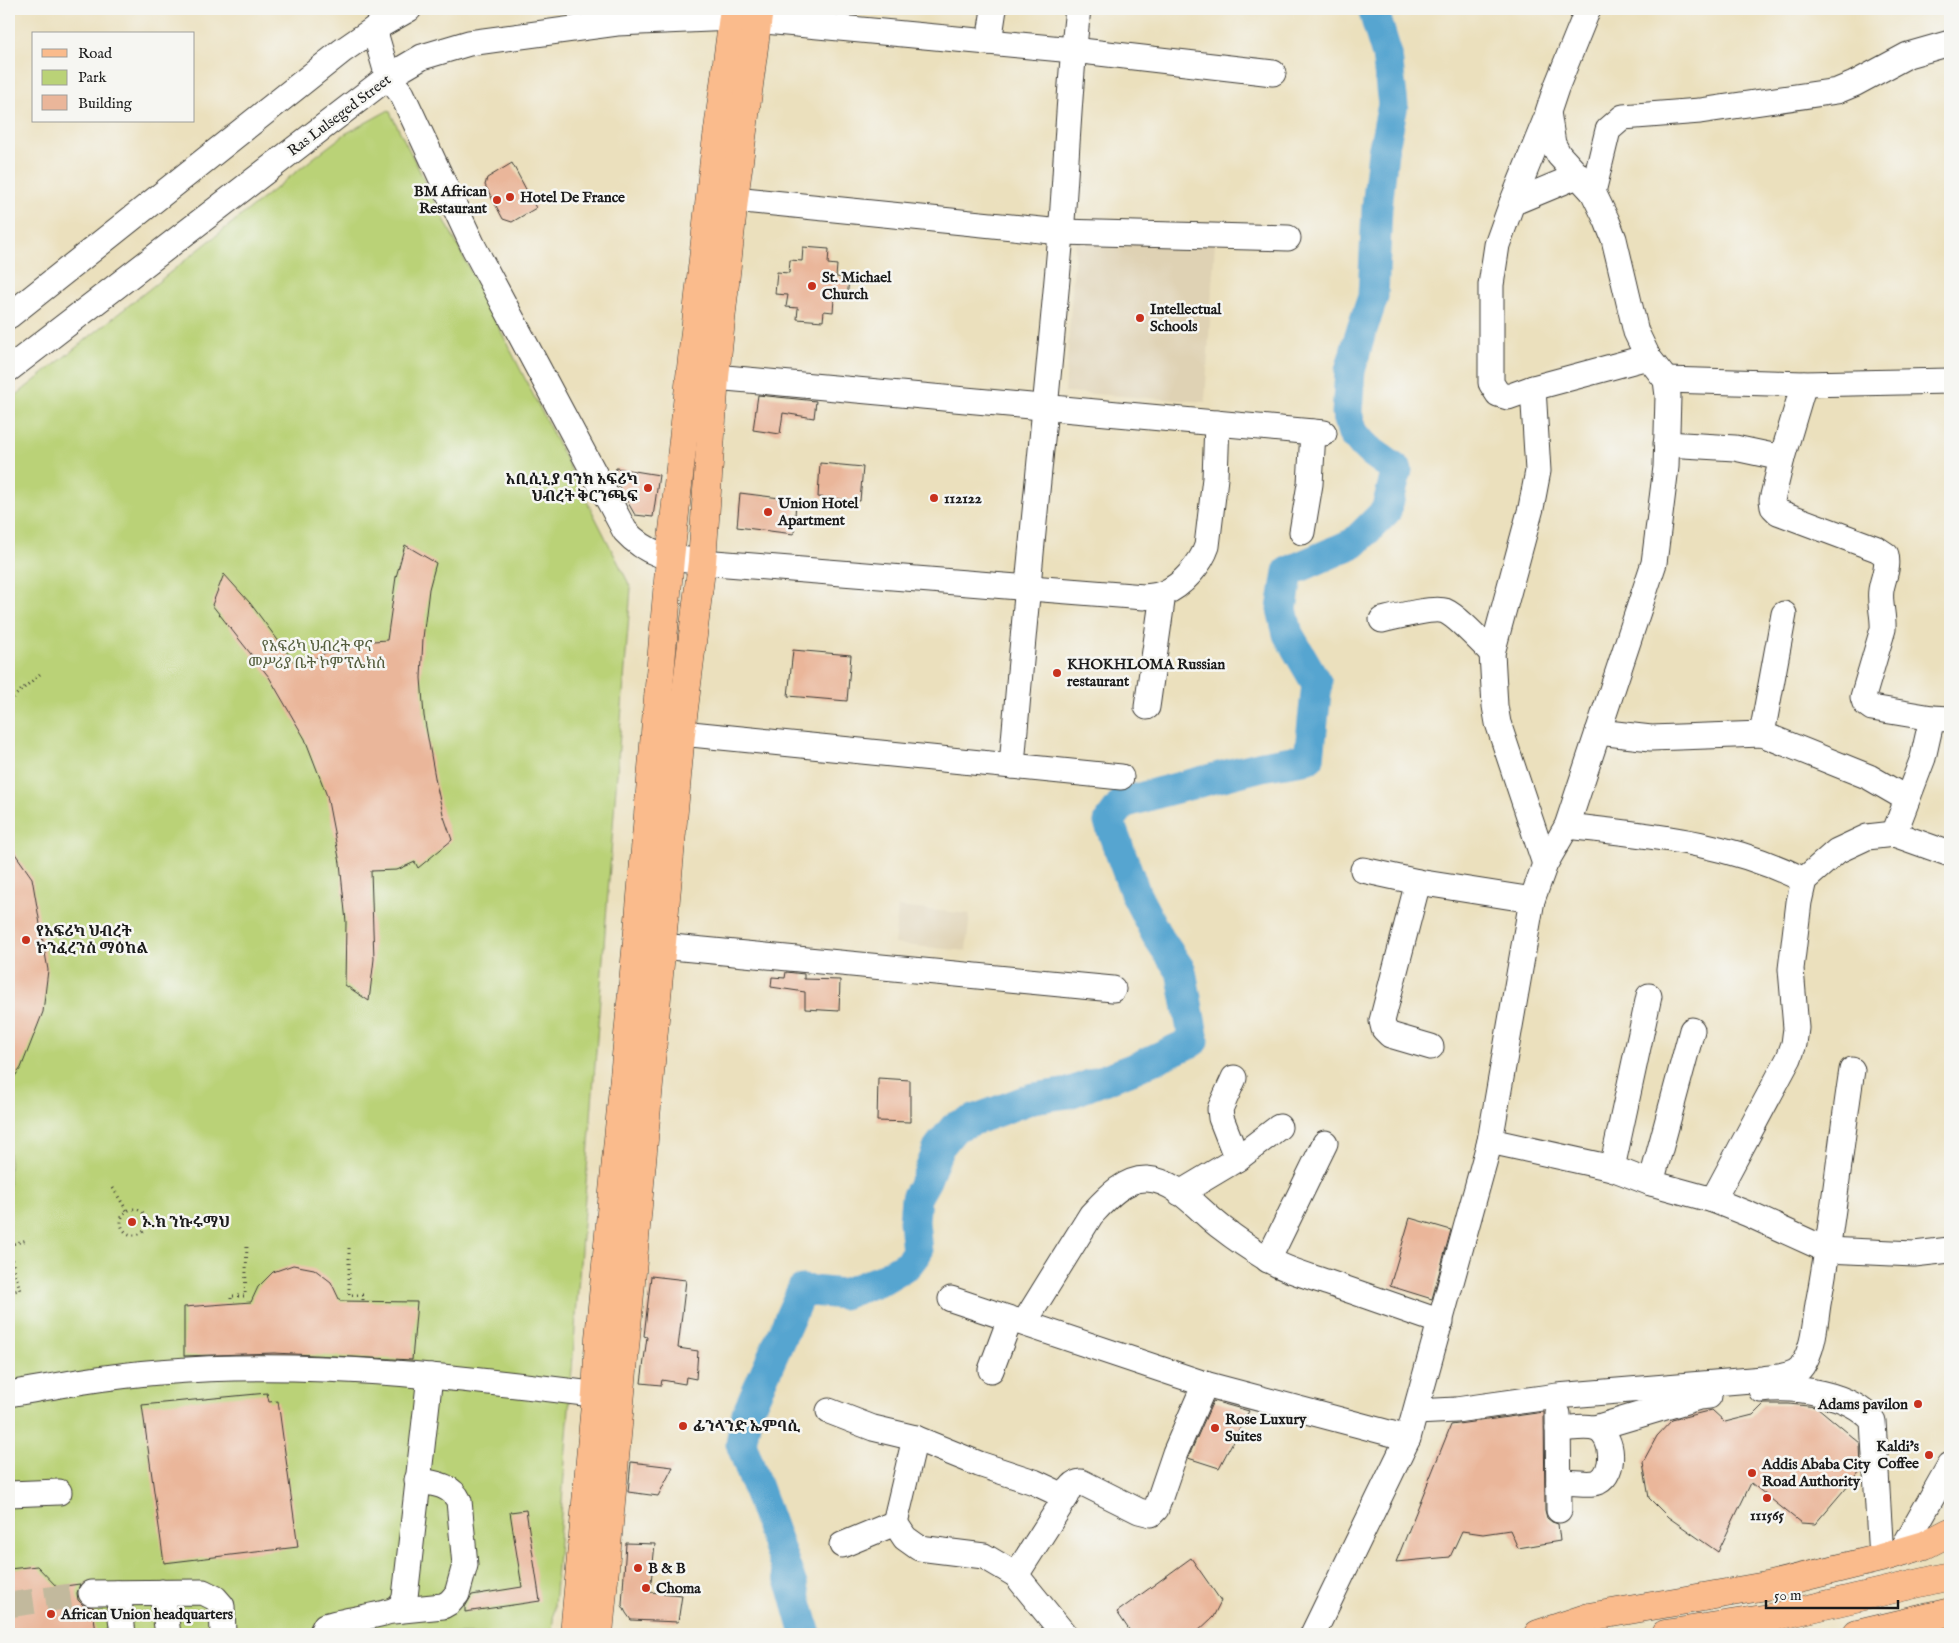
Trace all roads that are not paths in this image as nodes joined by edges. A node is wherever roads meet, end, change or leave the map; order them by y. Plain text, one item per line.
1 (409, 9) edge
2 (994, 9) edge
3 (1078, 9) edge
4 (1588, 9) edge
5 (746, 14) edge
6 (374, 29) junction
7 (989, 42) junction
8 (1950, 43) edge
9 (1073, 50) junction
10 (1273, 73) dead end
11 (388, 77) junction
12 (1548, 112) junction
13 (1585, 184) junction
14 (734, 199) junction
15 (1512, 203) junction
16 (1061, 232) junction
17 (1288, 238) dead end
18 (9, 316) edge
19 (1648, 357) junction
20 (9, 369) edge
21 (715, 377) junction
22 (1666, 380) junction
23 (1950, 381) edge
24 (1804, 384) junction
25 (1534, 388) junction
26 (1045, 408) junction
27 (1217, 423) junction
28 (1666, 444) junction
29 (1782, 458) junction
30 (1302, 532) dead end
31 (670, 558) junction
32 (702, 562) junction
33 (1026, 588) junction
34 (1163, 594) junction
35 (1784, 614) dead end
36 (1382, 620) dead end
37 (1492, 653) junction
38 (1147, 707) dead end
39 (1941, 718) edge
40 (1598, 732) junction
41 (680, 733) junction
42 (1762, 734) junction
43 (1012, 766) junction
44 (1121, 777) dead end
45 (1908, 799) junction
46 (1567, 826) junction
47 (1894, 834) junction
48 (1950, 854) edge
49 (1546, 864) junction
50 (1363, 870) dead end
51 (1804, 880) junction
52 (1418, 882) junction
53 (1532, 900) junction
54 (655, 929) junction
55 (1113, 989) dead end
56 (1649, 996) dead end
57 (1692, 1030) dead end
58 (1431, 1048) dead end
59 (1852, 1070) dead end
60 (1234, 1078) dead end
61 (1279, 1126) dead end
62 (1490, 1141) junction
63 (1324, 1143) dead end
64 (1237, 1159) junction
65 (1612, 1168) junction
66 (1651, 1183) junction
67 (1180, 1193) junction
68 (1713, 1200) junction
69 (1828, 1250) junction
70 (1950, 1250) edge
71 (1268, 1260) junction
72 (951, 1299) dead end
73 (1017, 1321) junction
74 (1441, 1322) junction
75 (991, 1370) dead end
76 (430, 1376) junction
77 (1205, 1384) junction
78 (9, 1394) edge
79 (609, 1396) junction
80 (1558, 1396) junction
81 (829, 1411) dead end
82 (1416, 1412) junction
83 (1595, 1428) junction
84 (1558, 1429) junction
85 (915, 1438) junction
86 (1408, 1438) junction
87 (1950, 1465) edge
88 (417, 1480) junction
89 (1559, 1482) junction
90 (59, 1492) dead end
91 (9, 1494) edge
92 (1066, 1497) junction
93 (1559, 1510) dead end
94 (895, 1523) junction
95 (1950, 1532) edge
96 (842, 1545) dead end
97 (1891, 1555) junction
98 (1016, 1574) junction
99 (1950, 1576) edge
100 (162, 1592) junction
101 (91, 1593) tunnel mouth
102 (118, 1593) junction
103 (393, 1611) junction
104 (1950, 1612) edge
105 (1060, 1633) edge
106 (123, 1634) edge
107 (168, 1634) edge
108 (223, 1634) edge
109 (321, 1634) edge
110 (574, 1634) edge
111 (599, 1634) edge
112 (1314, 1634) edge
113 (1538, 1634) edge
114 (1666, 1634) edge
115 (1857, 1634) edge

1 - 6 street
2 - 7 street
3 - 9 street
4 - 12 street
5 - 7 street, Ras Lulseged Street
5 - 11 street, Ras Lulseged Street
5 - 14 main road
5 - 31 main road
6 - 11 street
6 - 18 street
7 - 9 street, Ras Lulseged Street
8 - 13 street
9 - 10 street, Ras Lulseged Street
9 - 16 street
11 - 20 street, Ras Lulseged Street
11 - 31 street
12 - 13 street
12 - 15 street
13 - 15 street
13 - 19 street
14 - 16 street
14 - 21 main road
15 - 25 street
16 - 17 street
16 - 26 street
19 - 22 street
19 - 25 street
21 - 26 street
21 - 32 main road
22 - 24 street
22 - 28 street
23 - 24 street
24 - 29 street
25 - 37 street
26 - 27 street
26 - 33 street
27 - 30 street
27 - 34 street
28 - 29 street
28 - 40 street
29 - 39 street
31 - 32 street
31 - 54 main road
32 - 33 street
32 - 41 main road
33 - 34 street
33 - 43 street
34 - 38 street
35 - 42 street
36 - 37 street
37 - 49 street
39 - 45 street
40 - 42 street
40 - 46 street
41 - 43 street
41 - 54 main road
42 - 45 street
43 - 44 street
45 - 47 street
46 - 49 street
46 - 51 street
47 - 48 street
47 - 51 street
49 - 53 street
50 - 52 street
51 - 68 street
52 - 53 street
52 - 58 street
53 - 62 street
54 - 55 street
54 - 79 main road
56 - 65 street
57 - 66 street
59 - 69 street
60 - 64 street
61 - 64 street
62 - 65 street
62 - 74 street
63 - 71 street
64 - 67 street
65 - 66 street
66 - 68 street
67 - 71 street
67 - 73 street
68 - 69 street
69 - 70 street
69 - 80 street
71 - 74 street
72 - 73 street
73 - 75 street
73 - 77 street
74 - 82 street
76 - 78 street
76 - 79 street
76 - 88 street
77 - 86 street
77 - 92 street
79 - 110 main road
79 - 111 main road
80 - 82 street
80 - 84 street
81 - 85 street
82 - 86 street
83 - 84 street
83 - 89 street
83 - 97 street
84 - 89 street
85 - 92 street
85 - 94 street
86 - 112 street
87 - 97 street
88 - 103 street
88 - 103 street
89 - 93 street
90 - 91 street
92 - 98 street
94 - 96 street
94 - 98 street
95 - 97 main road
97 - 113 main road
98 - 105 street
99 - 114 main road
100 - 102 street
100 - 107 street
100 - 108 street
101 - 102 street
102 - 106 street
103 - 109 street
104 - 115 main road

